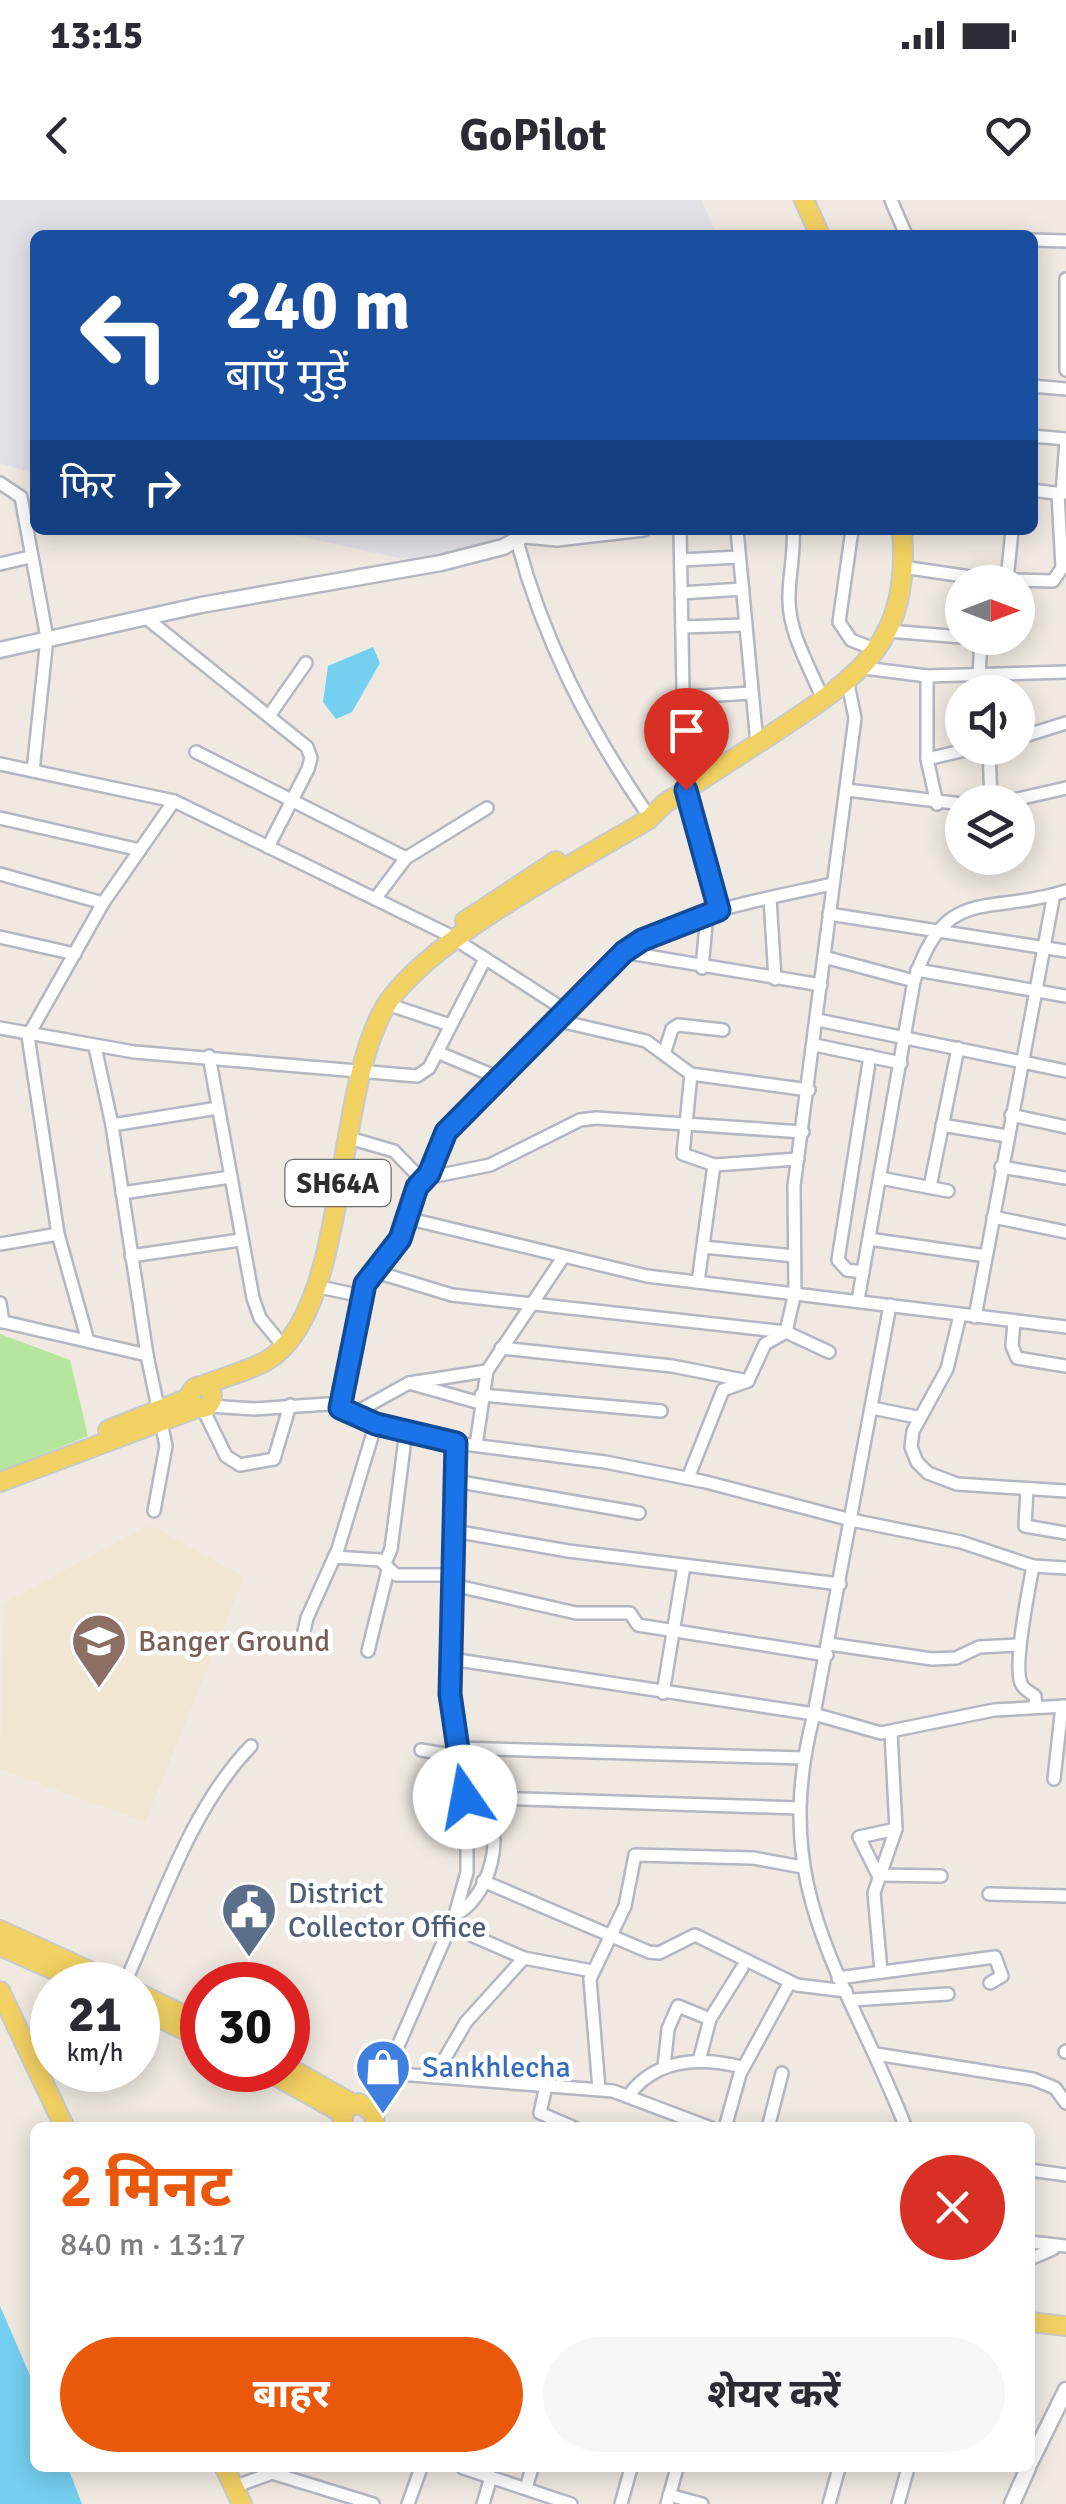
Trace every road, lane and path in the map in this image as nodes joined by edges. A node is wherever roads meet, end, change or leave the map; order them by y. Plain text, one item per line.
1 (793, 200) edge
2 (804, 200) edge
3 (891, 200) edge
4 (806, 230) edge
5 (818, 230) edge
6 (904, 230) edge
7 (1038, 240) edge
8 (1066, 241) edge
9 (1066, 280) edge
10 (1066, 298) edge
11 (1066, 370) edge
12 (1038, 387) edge
13 (1066, 389) edge
14 (1038, 437) edge
15 (1066, 439) edge
16 (0, 483) edge
17 (1062, 494) edge
18 (600, 535) edge
19 (680, 535) edge
20 (738, 535) edge
21 (793, 535) edge
22 (851, 535) edge
23 (894, 535) edge
24 (902, 535) edge
25 (1012, 535) edge
26 (525, 536) edge
27 (30, 556) junction
28 (740, 557) junction
29 (681, 560) junction
30 (0, 564) edge
31 (1008, 565) edge
32 (903, 567) junction
33 (945, 574) edge
34 (1035, 582) edge
35 (742, 589) junction
36 (682, 593) junction
37 (145, 617) junction
38 (746, 625) junction
39 (682, 627) junction
40 (888, 631) junction
41 (945, 636) edge
42 (47, 638) junction
43 (0, 650) edge
44 (870, 656) junction
45 (306, 663) dead end
46 (1066, 672) edge
47 (1004, 675) edge
48 (928, 676) junction
49 (945, 676) edge
50 (848, 684) junction
51 (752, 693) junction
52 (684, 697) junction
53 (824, 700) junction
54 (269, 716) junction
55 (1066, 723) edge
56 (1035, 733) edge
57 (757, 743) junction
58 (196, 752) dead end
59 (945, 756) edge
60 (928, 760) junction
61 (0, 764) edge
62 (33, 771) junction
63 (1066, 788) edge
64 (686, 790) junction
65 (847, 790) junction
66 (1035, 795) edge
67 (292, 800) junction
68 (174, 801) junction
69 (664, 804) junction
70 (937, 804) junction
71 (945, 804) edge
72 (487, 808) dead end
73 (644, 809) junction
74 (0, 818) edge
75 (268, 847) junction
76 (140, 850) junction
77 (406, 858) junction
78 (0, 874) edge
79 (832, 884) junction
80 (1066, 890) edge
81 (770, 898) junction
82 (1053, 899) edge
83 (375, 900) junction
84 (104, 903) junction
85 (713, 912) junction
86 (828, 914) junction
87 (936, 929) junction
88 (0, 937) edge
89 (448, 940) junction
90 (1045, 948) junction
91 (1066, 951) edge
92 (624, 952) junction
93 (75, 954) junction
94 (824, 957) junction
95 (485, 958) junction
96 (702, 968) junction
97 (915, 976) junction
98 (775, 979) junction
99 (822, 985) junction
100 (1036, 991) junction
101 (1066, 996) edge
102 (387, 1004) junction
103 (566, 1010) junction
104 (555, 1020) junction
105 (818, 1020) junction
106 (450, 1026) junction
107 (0, 1028) edge
108 (723, 1030) dead end
109 (28, 1036) junction
110 (905, 1037) junction
111 (815, 1045) junction
112 (95, 1047) junction
113 (958, 1048) junction
114 (437, 1052) junction
115 (664, 1054) junction
116 (208, 1056) junction
117 (870, 1056) junction
118 (1022, 1062) junction
119 (901, 1063) junction
120 (361, 1070) junction
121 (1066, 1071) edge
122 (691, 1074) junction
123 (499, 1078) junction
124 (810, 1090) junction
125 (218, 1108) junction
126 (1011, 1115) junction
127 (684, 1122) junction
128 (942, 1124) junction
129 (112, 1125) junction
130 (1066, 1127) edge
131 (803, 1132) junction
132 (1007, 1136) junction
133 (348, 1138) junction
134 (798, 1160) junction
135 (714, 1164) junction
136 (1002, 1167) junction
137 (425, 1176) junction
138 (230, 1177) junction
139 (880, 1178) junction
140 (1066, 1178) edge
141 (930, 1188) junction
142 (948, 1191) dead end
143 (122, 1193) junction
144 (993, 1217) junction
145 (410, 1219) junction
146 (1066, 1232) edge
147 (58, 1234) junction
148 (869, 1239) junction
149 (240, 1240) junction
150 (0, 1244) edge
151 (703, 1248) junction
152 (131, 1256) junction
153 (794, 1256) junction
154 (986, 1256) junction
155 (562, 1259) junction
156 (373, 1271) junction
157 (863, 1272) junction
158 (698, 1282) junction
159 (316, 1286) junction
160 (795, 1292) junction
161 (362, 1296) junction
162 (858, 1300) junction
163 (0, 1303) edge
164 (532, 1304) junction
165 (890, 1304) junction
166 (960, 1315) junction
167 (975, 1317) junction
168 (2, 1321) edge
169 (1014, 1321) junction
170 (1066, 1327) edge
171 (786, 1332) junction
172 (88, 1341) junction
173 (284, 1346) junction
174 (501, 1348) junction
175 (829, 1352) dead end
176 (147, 1355) junction
177 (1066, 1366) edge
178 (488, 1371) junction
179 (748, 1382) junction
180 (409, 1383) junction
181 (480, 1399) junction
182 (200, 1401) junction
183 (290, 1405) junction
184 (340, 1408) junction
185 (872, 1408) junction
186 (661, 1411) dead end
187 (354, 1414) junction
188 (158, 1416) junction
189 (918, 1416) junction
190 (376, 1424) junction
191 (406, 1431) junction
192 (456, 1443) junction
193 (476, 1445) junction
194 (0, 1470) edge
195 (688, 1478) junction
196 (455, 1481) junction
197 (0, 1482) edge
198 (1026, 1489) junction
199 (1066, 1491) edge
200 (154, 1510) dead end
201 (639, 1513) dead end
202 (851, 1520) junction
203 (454, 1530) junction
204 (1066, 1533) edge
205 (334, 1557) junction
206 (386, 1566) junction
207 (684, 1566) junction
208 (1032, 1566) junction
209 (1066, 1568) edge
210 (453, 1580) junction
211 (840, 1584) junction
212 (676, 1629) junction
213 (301, 1645) dead end
214 (1019, 1645) junction
215 (828, 1650) junction
216 (368, 1651) dead end
217 (451, 1659) junction
218 (662, 1694) junction
219 (1064, 1706) edge
220 (1036, 1707) junction
221 (814, 1714) junction
222 (891, 1732) junction
223 (251, 1746) dead end
224 (422, 1750) dead end
225 (456, 1752) junction
226 (803, 1758) junction
227 (1054, 1779) dead end
228 (466, 1802) junction
229 (798, 1808) junction
230 (896, 1829) junction
231 (802, 1868) junction
232 (878, 1875) junction
233 (941, 1876) dead end
234 (483, 1882) junction
235 (990, 1894) dead end
236 (1066, 1896) edge
237 (453, 1921) junction
238 (0, 1930) edge
239 (611, 1936) junction
240 (0, 1946) edge
241 (524, 1958) junction
242 (36, 1962) edge
243 (71, 1962) edge
244 (133, 1962) edge
245 (742, 1968) dead end
246 (592, 1971) junction
247 (881, 1972) junction
248 (838, 1978) junction
249 (790, 1982) junction
250 (990, 1983) dead end
251 (0, 1990) edge
252 (948, 1994) dead end
253 (848, 1995) junction
254 (710, 2019) junction
255 (876, 2054) junction
256 (698, 2060) junction
257 (664, 2067) junction
258 (742, 2068) junction
259 (386, 2073) junction
260 (782, 2073) dead end
261 (434, 2078) junction
262 (310, 2082) edge
263 (546, 2086) junction
264 (599, 2089) junction
265 (309, 2092) edge
266 (629, 2095) junction
267 (1066, 2103) edge
268 (363, 2119) edge
269 (62, 2122) edge
270 (560, 2122) edge
271 (696, 2122) edge
272 (727, 2122) edge
273 (770, 2122) edge
274 (904, 2122) edge
275 (1035, 2171) edge
276 (1066, 2175) edge
277 (1035, 2243) edge
278 (1062, 2247) edge
279 (1035, 2258) edge
280 (1035, 2323) edge
281 (1066, 2326) edge
282 (1035, 2335) edge
283 (1066, 2338) edge
284 (1066, 2390) edge
285 (1035, 2453) edge
286 (227, 2472) edge
287 (420, 2472) edge
288 (476, 2472) edge
289 (531, 2472) edge
290 (631, 2472) edge
291 (676, 2472) edge
292 (838, 2472) edge
293 (907, 2472) edge
294 (1026, 2472) edge
295 (492, 2477) junction
296 (526, 2488) junction
297 (238, 2495) edge
298 (668, 2500) edge
299 (374, 2504) edge
300 (408, 2504) edge
301 (482, 2504) edge
302 (571, 2504) edge
303 (622, 2504) edge
304 (702, 2504) edge
305 (829, 2504) edge
306 (898, 2504) edge
307 (1012, 2504) edge

1 - 4 main road
2 - 5 main road
3 - 6 street
7 - 8 street
9 - 10 street
10 - 11 street
12 - 13 street
14 - 15 street
15 - 17 street
16 - 27 street
17 - 34 street
18 - 26 street
19 - 29 street
20 - 28 street
21 - 53 street
22 - 44 street
23 - 44 main road, SH64A
24 - 32 main road, SH64A
25 - 31 street
26 - 37 street
26 - 73 street
27 - 30 street
27 - 42 street
28 - 29 street
28 - 35 street
29 - 36 street
32 - 33 street
32 - 40 main road, SH64A
35 - 36 street
35 - 38 street
36 - 39 street
37 - 42 street
37 - 54 street
38 - 39 street
38 - 51 street
39 - 52 street
40 - 41 street
40 - 44 main road, SH64A
42 - 43 street
42 - 62 street
44 - 48 street
44 - 50 main road, SH64A
45 - 54 street
46 - 47 street
48 - 49 street
48 - 60 street
50 - 53 main road, SH64A
50 - 65 street
51 - 52 street
51 - 57 street
52 - 64 street
53 - 57 main road, SH64A
54 - 67 street
55 - 56 street
57 - 64 main road, SH64A
58 - 67 street
59 - 60 street
60 - 70 street
61 - 62 street
62 - 68 street
63 - 66 street
64 - 69 main road, SH64A
64 - 85 street
65 - 70 street
65 - 79 street
67 - 75 street
67 - 77 street
68 - 75 street
68 - 76 street
69 - 73 main road, SH64A
69 - 89 main road, SH64A
70 - 71 street
72 - 77 street
73 - 89 main road, SH64A
74 - 76 street
75 - 83 street
76 - 84 street
77 - 83 street
78 - 84 street
79 - 81 street
79 - 86 street
80 - 82 street
81 - 85 street
81 - 98 street
82 - 87 street
82 - 90 street
83 - 89 street
84 - 93 street
85 - 92 street
85 - 96 street
86 - 87 street
86 - 94 street
87 - 90 street
87 - 97 street
88 - 93 street
89 - 95 street
89 - 102 main road, SH64A
90 - 91 street
90 - 100 street
92 - 96 street
92 - 103 street
93 - 109 street
94 - 97 street
94 - 99 street
95 - 103 street
95 - 106 street
96 - 98 street
97 - 100 street
97 - 110 street
98 - 99 street
99 - 105 street
100 - 101 street
100 - 118 street
102 - 106 street
102 - 120 main road, SH64A
103 - 104 street
104 - 115 street
104 - 123 street
105 - 110 street
105 - 111 street
106 - 114 street
107 - 109 street
108 - 115 street
109 - 112 street
109 - 147 street
110 - 113 street
110 - 119 street
111 - 117 street
111 - 124 street
112 - 116 street
112 - 129 street
113 - 118 street
113 - 128 street
114 - 120 street
114 - 123 street
115 - 122 street
116 - 120 street
116 - 125 street
117 - 119 street
117 - 157 street
118 - 121 street
118 - 126 street
119 - 139 street
120 - 133 main road, SH64A
122 - 124 street
122 - 127 street
123 - 137 street
124 - 131 street
125 - 129 street
125 - 138 street
126 - 130 street
126 - 132 street
127 - 131 street
127 - 135 street
127 - 137 street
128 - 132 street
128 - 141 street
129 - 143 street
131 - 134 street
132 - 136 street
133 - 137 street
133 - 159 main road, SH64A
134 - 135 street
134 - 153 street
135 - 151 street
136 - 140 street
136 - 144 street
137 - 145 street
138 - 143 street
138 - 149 street
139 - 141 street
139 - 148 street
141 - 142 street
143 - 152 street
144 - 146 street
144 - 154 street
145 - 155 street
145 - 156 street
147 - 150 street
147 - 172 street
148 - 154 street
148 - 157 street
149 - 152 street
149 - 173 street
151 - 153 street
151 - 158 street
152 - 176 street
153 - 160 street
154 - 167 street
155 - 158 street
155 - 164 street
156 - 161 street
156 - 164 street
157 - 162 street
158 - 160 street
159 - 161 street
159 - 173 main road, SH64A
160 - 162 street
160 - 171 street
161 - 184 street
162 - 165 street
163 - 168 street
164 - 171 street
164 - 174 street
165 - 166 street
165 - 185 street
166 - 167 street
166 - 189 street
167 - 169 street
168 - 172 street
169 - 170 street
169 - 177 street
171 - 175 street
171 - 179 street
172 - 176 street
173 - 182 main road
174 - 178 street
174 - 179 street
176 - 188 street
178 - 180 street
178 - 181 street
179 - 195 street
180 - 181 street
180 - 187 street
181 - 186 street
181 - 193 street
182 - 183 street
182 - 183 street
182 - 188 main road
183 - 184 street
184 - 187 street
185 - 189 street
185 - 202 street
187 - 190 street
188 - 194 main road
188 - 197 main road
188 - 200 street
189 - 198 street
190 - 191 street
190 - 205 street
191 - 192 street
191 - 206 street
192 - 193 street
192 - 196 street
193 - 195 street
195 - 202 street
196 - 201 street
196 - 203 street
198 - 199 street
198 - 204 street
202 - 208 street
202 - 211 street
203 - 207 street
203 - 210 street
205 - 206 street
205 - 213 street
206 - 210 street
206 - 216 street
207 - 211 street
207 - 212 street
208 - 209 street
208 - 214 street
210 - 212 street
210 - 217 street
211 - 215 street
212 - 215 street
212 - 218 street
214 - 215 street
214 - 220 street
215 - 221 street
217 - 218 street
217 - 225 street
218 - 221 street
219 - 220 street
219 - 227 street
220 - 222 street
221 - 222 street
221 - 226 street
222 - 230 street
223 - 244 street
224 - 225 street
225 - 226 street
225 - 228 street
226 - 229 street
228 - 229 street
228 - 234 street
228 - 237 street
229 - 231 street
230 - 232 street
230 - 232 street
231 - 239 street
231 - 248 street
232 - 233 street
232 - 247 street
234 - 237 street
234 - 239 street
235 - 236 street
237 - 241 street
237 - 259 street
238 - 243 main road
239 - 246 street
239 - 249 street
240 - 242 main road
241 - 246 street
241 - 261 street
245 - 254 street
246 - 264 street
247 - 248 street
247 - 250 street
248 - 253 street
249 - 253 street
249 - 258 street
251 - 269 main road
252 - 253 street
253 - 255 street
254 - 256 street
254 - 257 street
255 - 267 street
255 - 274 street
256 - 257 street
256 - 258 street
257 - 266 street
258 - 272 street
259 - 261 street
259 - 268 street
260 - 273 street
261 - 263 street
262 - 268 main road
263 - 264 street
263 - 270 street
264 - 266 street
265 - 268 main road
266 - 271 street
275 - 276 street
277 - 278 street
278 - 279 street
280 - 281 main road
282 - 283 main road
284 - 285 street
286 - 297 main road
287 - 300 street
288 - 295 street
289 - 296 street
290 - 303 street
291 - 298 street
292 - 305 street
293 - 306 street
294 - 307 street
295 - 296 street
295 - 301 street
296 - 302 street
297 - 299 street
298 - 304 street

